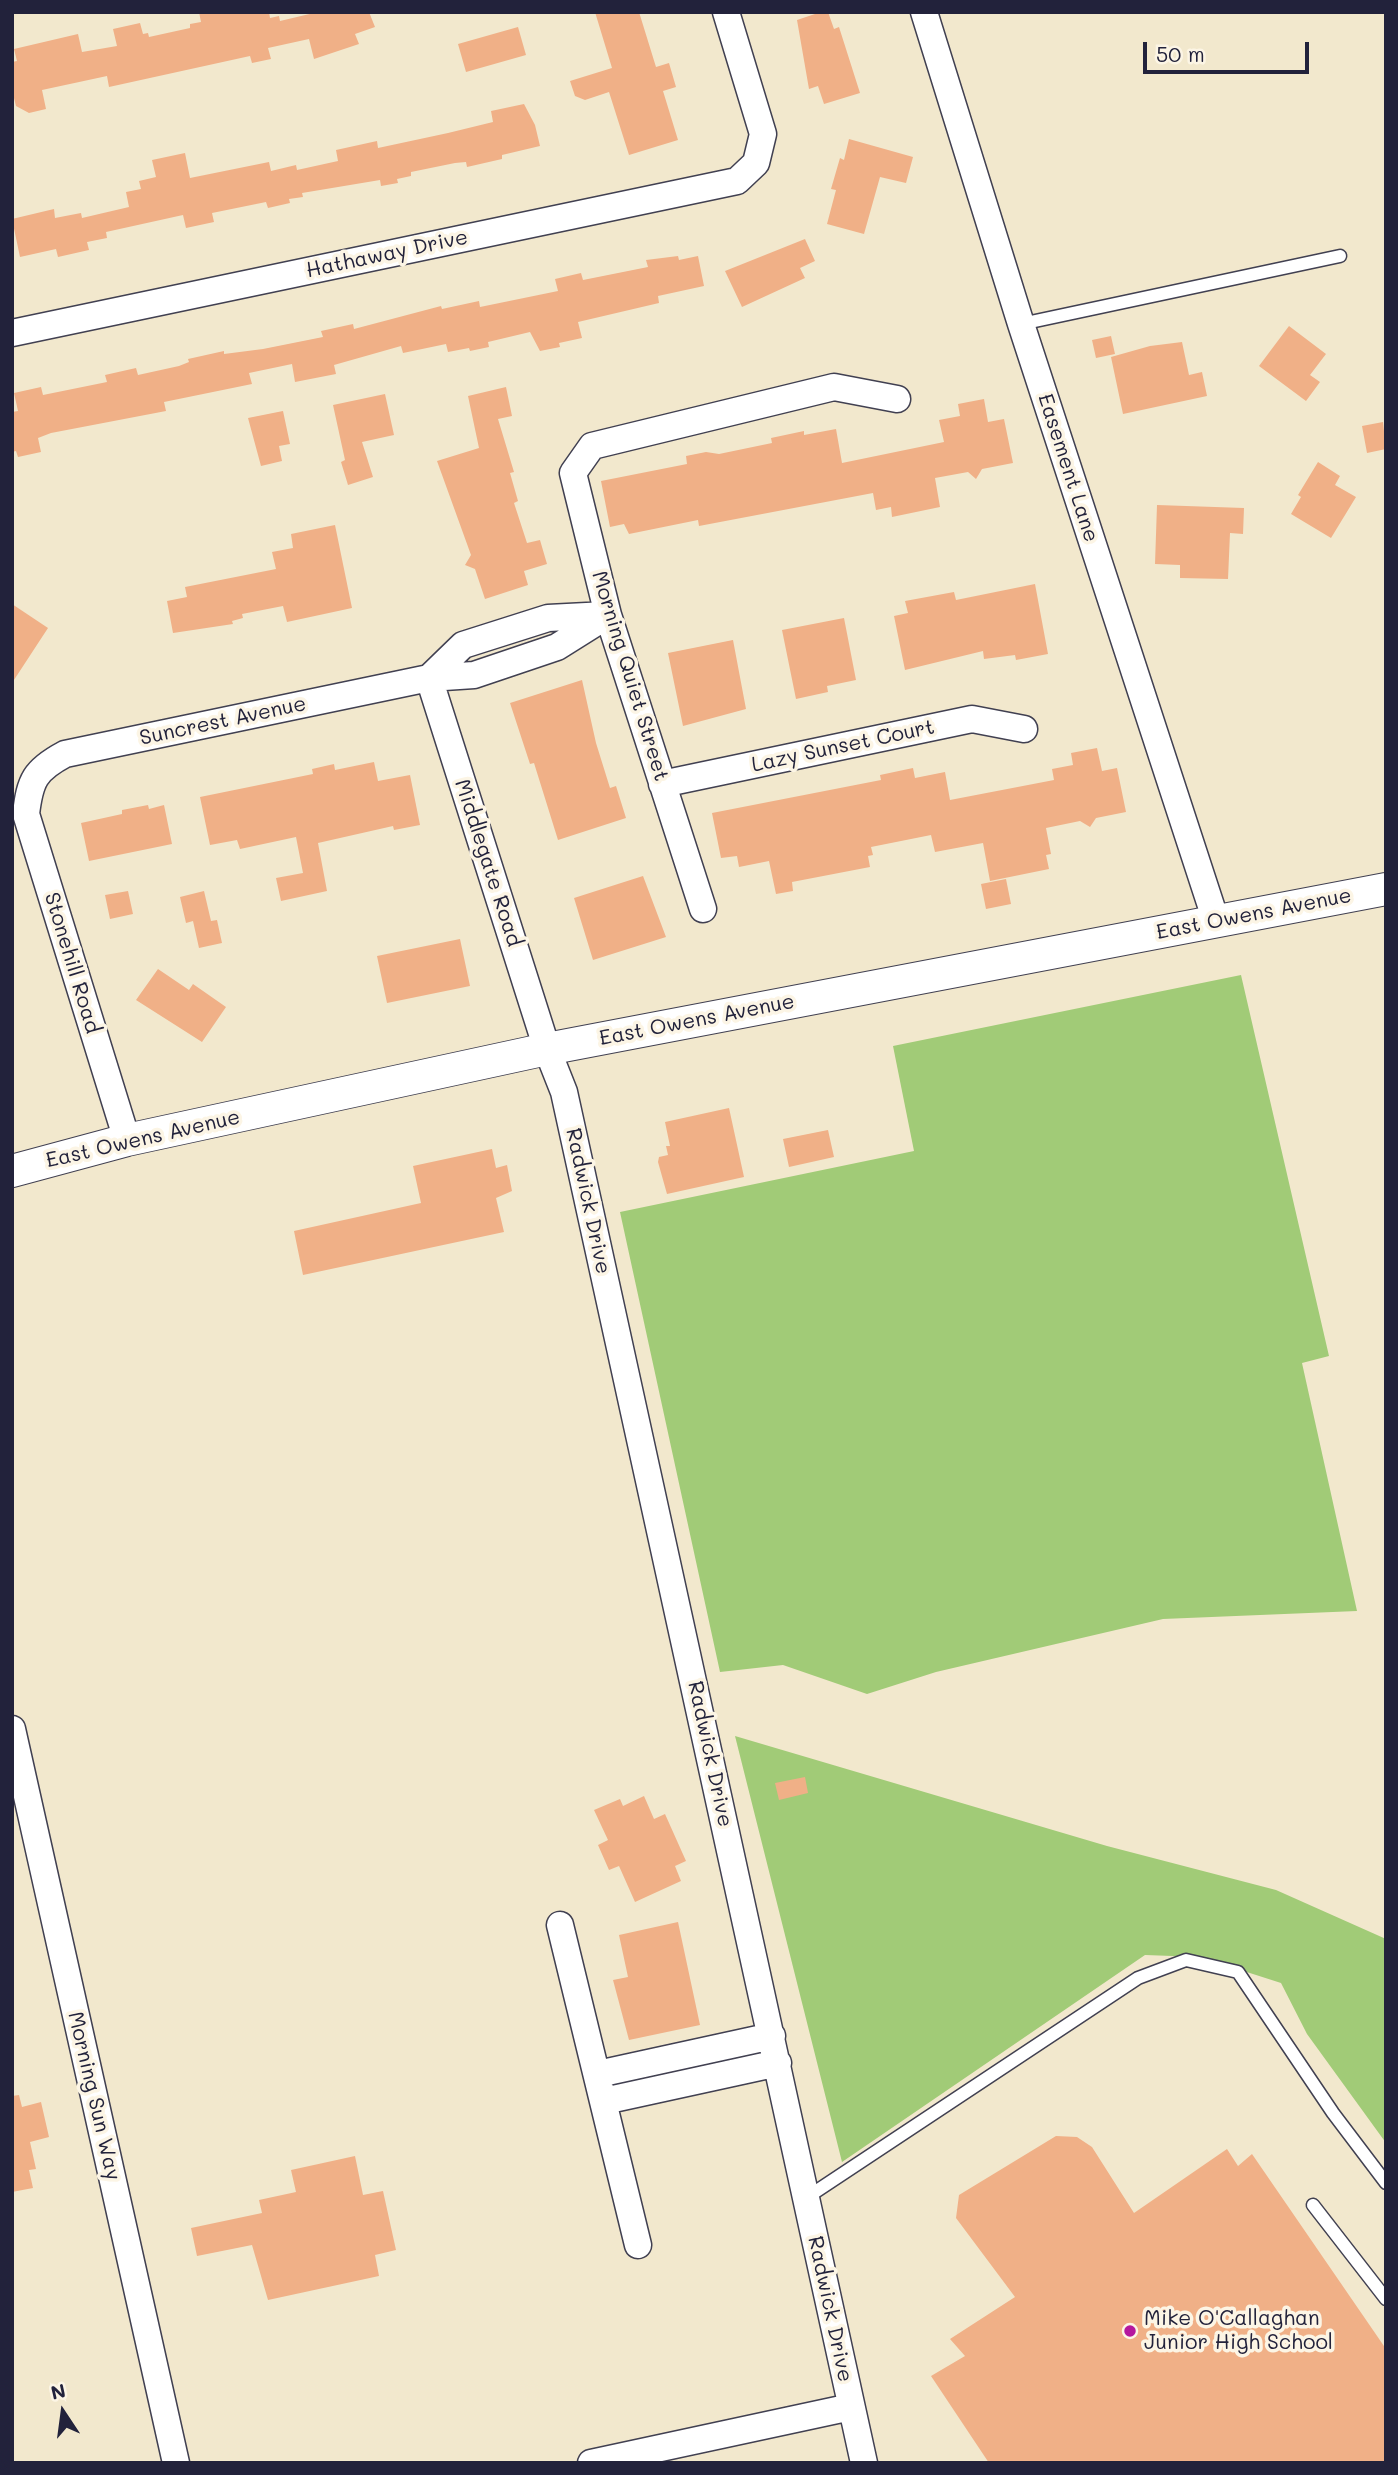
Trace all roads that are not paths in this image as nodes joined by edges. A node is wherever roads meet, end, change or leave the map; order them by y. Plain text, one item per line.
1 (726, 12) edge
2 (924, 12) edge
3 (1340, 256) dead end
4 (1021, 324) junction
5 (12, 333) edge
6 (897, 398) dead end
7 (608, 615) junction
8 (429, 678) junction
9 (1024, 729) dead end
10 (662, 784) junction
11 (29, 785) joint
12 (1386, 889) edge
13 (703, 909) dead end
14 (1216, 922) junction
15 (547, 1049) junction
16 (127, 1140) junction
17 (12, 1171) edge
18 (12, 1729) edge
19 (561, 1925) dead end
20 (772, 2036) junction
21 (778, 2063) junction
22 (598, 2074) junction
23 (604, 2101) junction
24 (1386, 2183) edge
25 (806, 2199) junction
26 (1313, 2206) dead end
27 (638, 2245) dead end
28 (1386, 2299) edge
29 (851, 2407) junction
30 (176, 2463) edge
31 (591, 2463) edge
32 (864, 2463) edge

1 - 5 street, Hathaway Drive
2 - 4 street, Easement Lane
3 - 4 lane
4 - 14 street, Easement Lane
6 - 7 street, Morning Quiet Street
7 - 8 street, Suncrest Avenue
7 - 10 street, Morning Quiet Street
8 - 11 street, Suncrest Avenue
8 - 15 street, Middlegate Road
9 - 10 street, Lazy Sunset Court
10 - 13 street, Morning Quiet Street
11 - 16 street, Stonehill Road
12 - 14 street, East Owens Avenue
14 - 15 street, East Owens Avenue
15 - 16 street, East Owens Avenue
15 - 20 street, Radwick Drive
16 - 17 street, East Owens Avenue
18 - 30 street, Morning Sun Way
19 - 22 street
20 - 21 street, Radwick Drive
20 - 22 street
21 - 23 street
21 - 25 street, Radwick Drive
22 - 23 street
23 - 27 street
24 - 25 lane
25 - 29 street, Radwick Drive
26 - 28 lane
29 - 31 street
29 - 32 street, Radwick Drive

